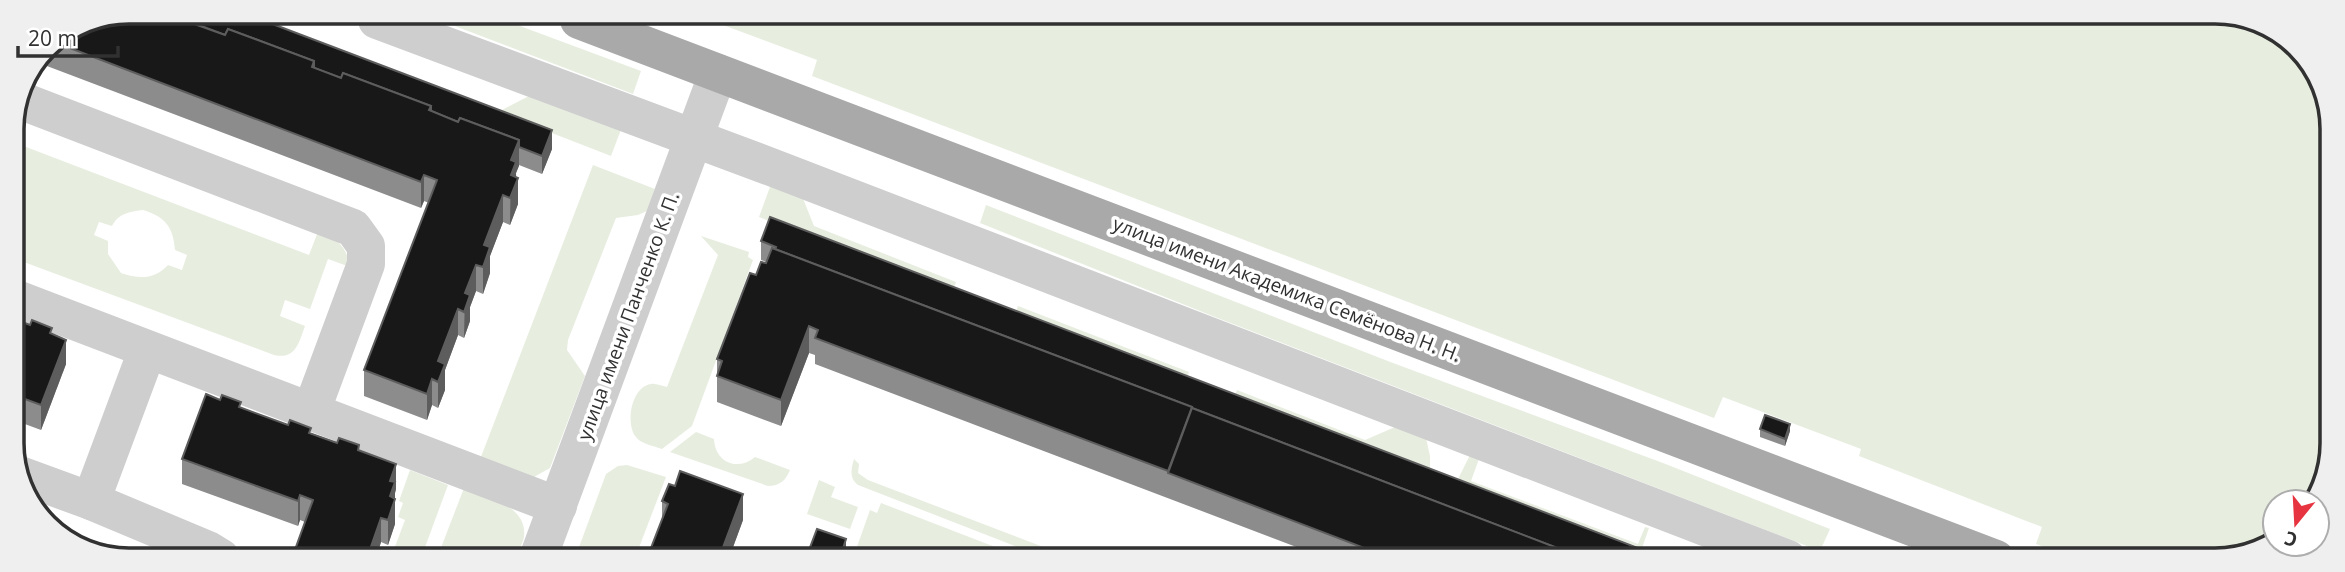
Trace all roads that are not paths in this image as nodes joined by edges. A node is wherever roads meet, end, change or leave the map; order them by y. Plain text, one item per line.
1 (388, 24) edge
2 (589, 24) edge
3 (718, 74) junction
4 (28, 103) edge
5 (694, 139) junction
6 (24, 303) edge
7 (147, 351) junction
8 (311, 412) junction
9 (31, 479) edge
10 (91, 501) junction
11 (558, 506) junction
12 (1757, 547) edge
13 (1965, 547) edge
14 (203, 548) edge
15 (542, 548) edge

1 - 5 street
2 - 3 main road, улица имени Академика Семёнова Н. Н.
3 - 5 street, улица имени Панченко К. П.
3 - 13 main road, улица имени Академика Семёнова Н. Н.
4 - 8 street
5 - 11 street, улица имени Панченко К. П.
5 - 12 street
6 - 7 street
7 - 8 street
7 - 10 street
8 - 11 street
9 - 10 street
10 - 14 street
11 - 15 street, улица имени Панченко К. П.

